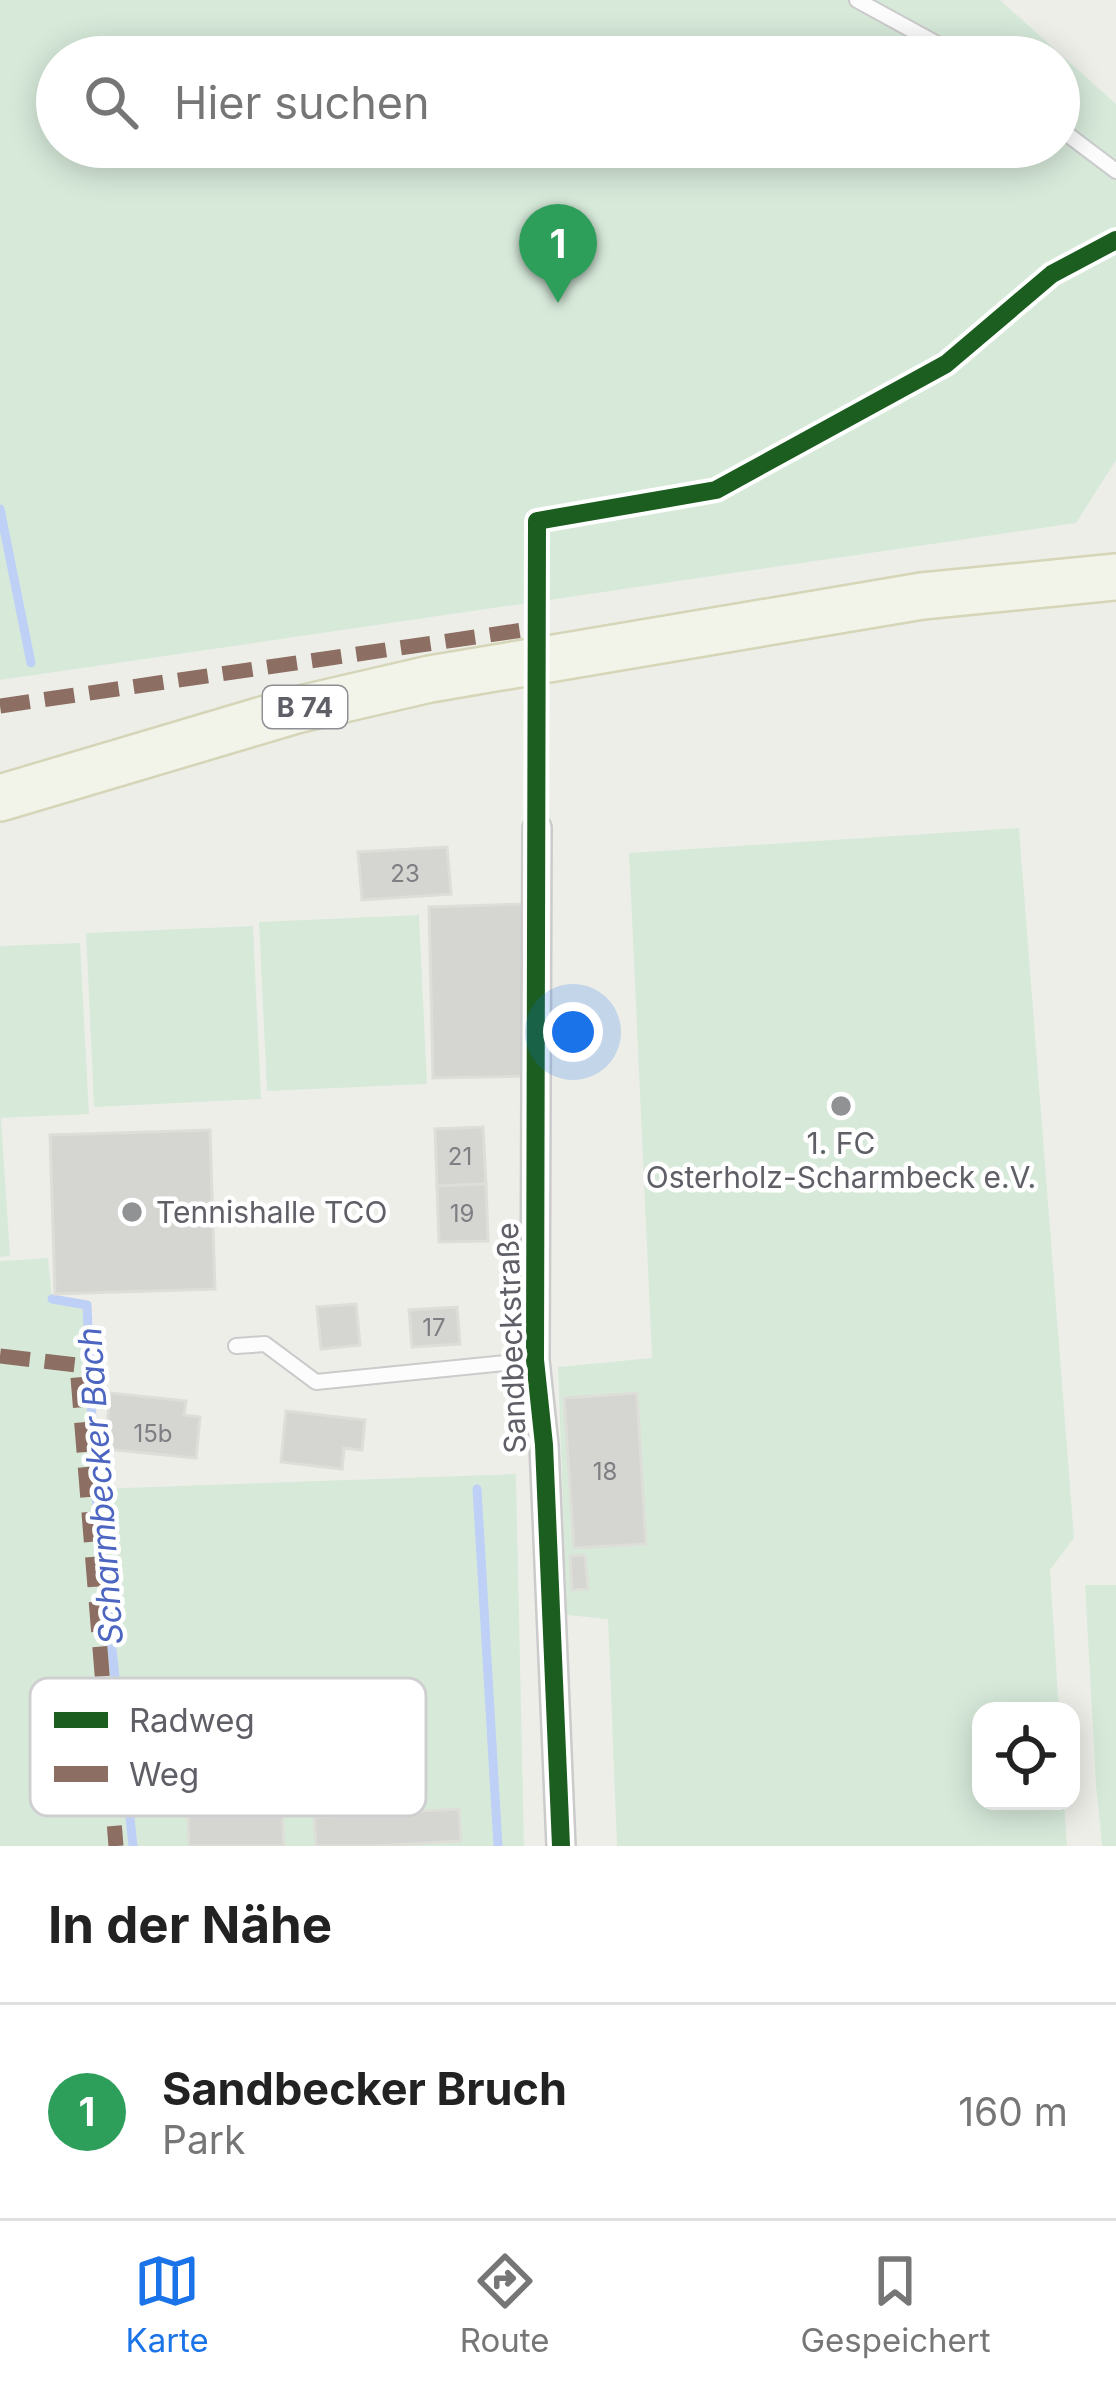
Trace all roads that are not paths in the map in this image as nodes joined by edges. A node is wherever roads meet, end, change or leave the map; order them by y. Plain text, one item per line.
1 (857, 0) edge
2 (923, 36) edge
3 (1080, 144) edge
4 (1116, 171) edge
5 (1114, 574) edge
6 (0, 798) edge
7 (537, 828) dead end
8 (236, 1346) dead end
9 (535, 1360) junction
10 (561, 1846) edge

1 - 2 lane
3 - 4 lane
5 - 6 main road, B 74
7 - 9 street, Sandbeckstraße
8 - 9 lane
9 - 10 street, Sandbeckstraße

